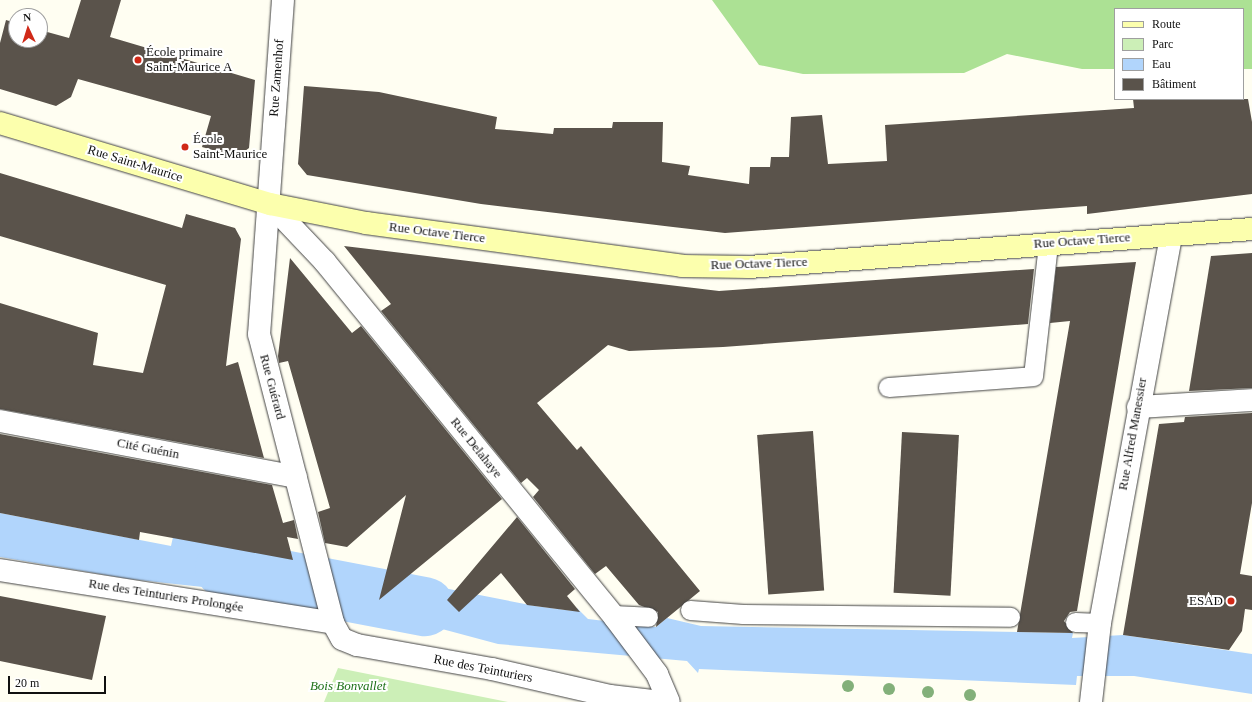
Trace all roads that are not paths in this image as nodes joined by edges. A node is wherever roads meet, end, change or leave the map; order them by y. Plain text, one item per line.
1 (283, 0) edge
2 (0, 124) edge
3 (270, 204) junction
4 (1252, 229) edge
5 (1171, 235) junction
6 (1048, 244) junction
7 (888, 387) dead end
8 (1252, 400) edge
9 (1138, 407) junction
10 (0, 421) edge
11 (296, 477) junction
12 (0, 570) edge
13 (690, 610) dead end
14 (330, 614) junction
15 (614, 617) junction
16 (648, 617) dead end
17 (1010, 617) dead end
18 (1075, 622) dead end
19 (1100, 628) junction
20 (1093, 694) edge
21 (660, 702) edge
22 (669, 702) edge

1 - 3 street, Rue Zamenhof
2 - 3 street, Rue Saint-Maurice
3 - 6 street, Rue Octave Tierce
3 - 11 street, Rue Guérard
3 - 15 street, Rue Delahaye
4 - 5 street, Rue Octave Tierce
5 - 6 street, Rue Octave Tierce
5 - 9 street, Rue Alfred Manessier
6 - 7 lane
8 - 9 street
9 - 19 street, Rue Alfred Manessier
10 - 11 street, Cité Guénin
11 - 14 street, Rue Guérard
12 - 14 street, Rue des Teinturiers Prolongée
13 - 17 lane
14 - 21 street, Rue des Teinturiers
15 - 16 lane
15 - 22 street, Rue Delahaye
18 - 19 lane
19 - 20 street, Rue Alfred Manessier

